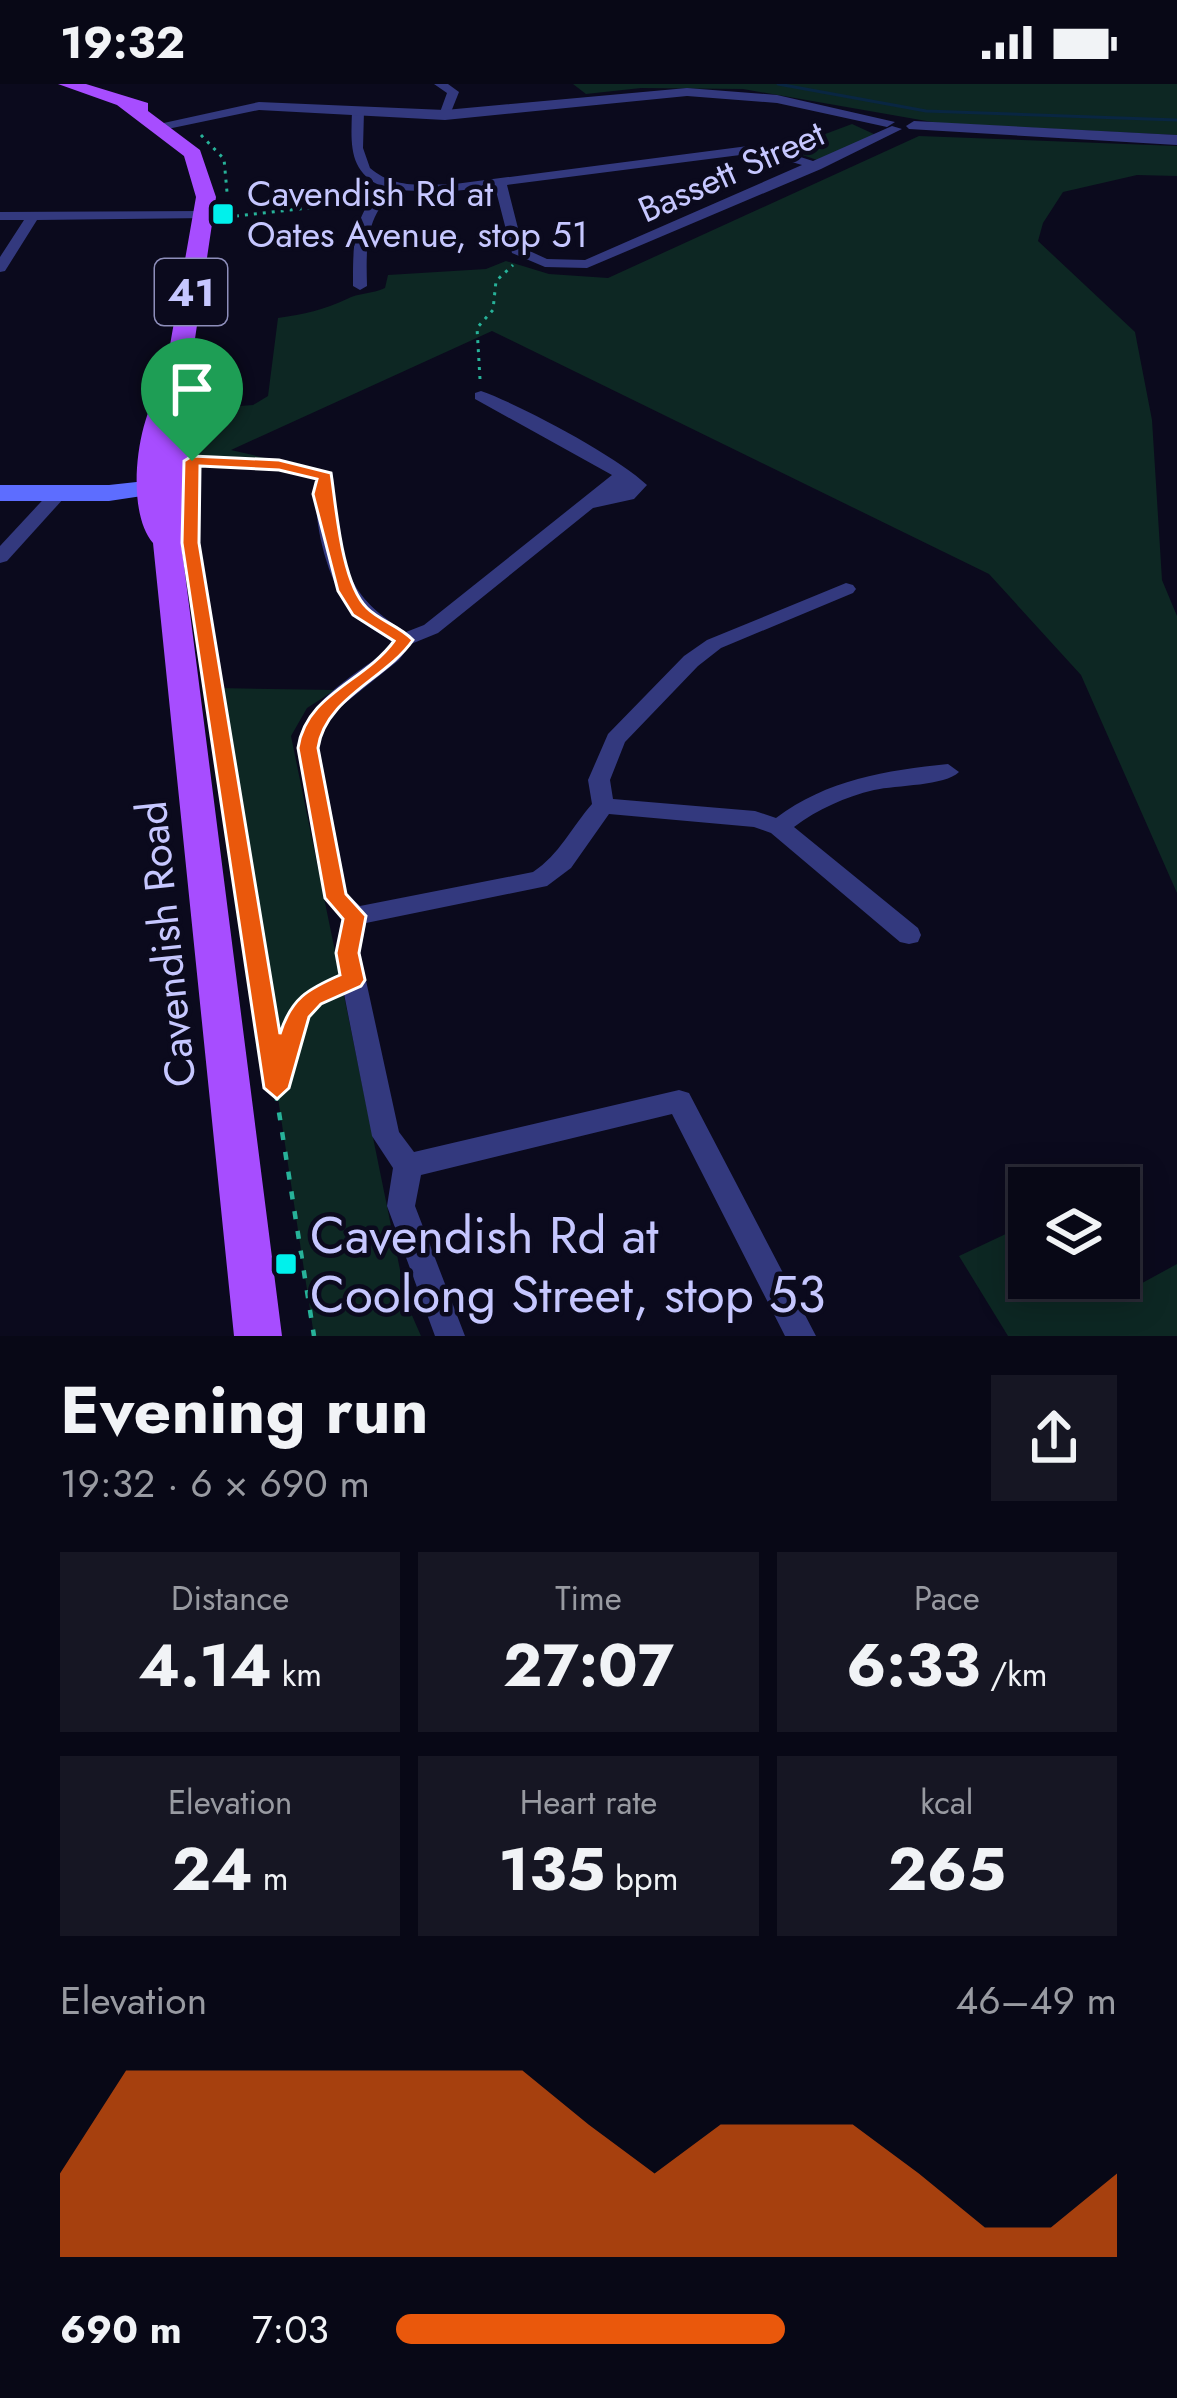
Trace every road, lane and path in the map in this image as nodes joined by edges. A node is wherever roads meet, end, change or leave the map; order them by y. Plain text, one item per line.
1 (68, 84) edge
2 (440, 84) edge
3 (358, 110) junction
4 (445, 116) junction
5 (165, 124) junction
6 (899, 126) junction
7 (194, 128) dead end
8 (1177, 140) edge
9 (817, 166) junction
10 (500, 183) junction
11 (393, 184) junction
12 (374, 200) junction
13 (205, 206) junction
14 (0, 216) edge
15 (33, 216) junction
16 (528, 257) junction
17 (0, 268) edge
18 (361, 286) dead end
19 (481, 396) joint
20 (192, 461) dead end
21 (326, 476) joint
22 (162, 487) junction
23 (0, 493) edge
24 (58, 494) junction
25 (0, 556) edge
26 (846, 589) dead end
27 (205, 636) dead end
28 (404, 640) junction
29 (948, 772) dead end
30 (603, 806) junction
31 (779, 826) junction
32 (355, 916) junction
33 (909, 935) dead end
34 (353, 980) junction
35 (277, 1088) junction
36 (408, 1166) junction
37 (259, 1336) edge
38 (314, 1336) edge
39 (450, 1336) edge
40 (801, 1336) edge

1 - 5 main road, 41
2 - 4 street
3 - 4 street
3 - 5 street
3 - 11 street
4 - 6 street
5 - 13 main road, 41
6 - 8 street
6 - 9 street, Bassett Street
7 - 12 path
9 - 10 street
9 - 16 street, Bassett Street
10 - 11 street
10 - 16 street
11 - 12 street
12 - 18 street
13 - 15 street
13 - 22 main road, Cavendish Road / 41
14 - 15 street
15 - 17 street
16 - 19 path
19 - 28 street
20 - 21 path
21 - 28 street
22 - 24 main road
22 - 37 main road, Cavendish Road / 41
23 - 24 main road
24 - 25 street
26 - 30 street
27 - 35 path
28 - 32 street
29 - 31 street
30 - 31 street
30 - 32 street
31 - 33 street
32 - 34 street
34 - 35 path
34 - 36 street
35 - 38 path
36 - 39 street
36 - 40 street

